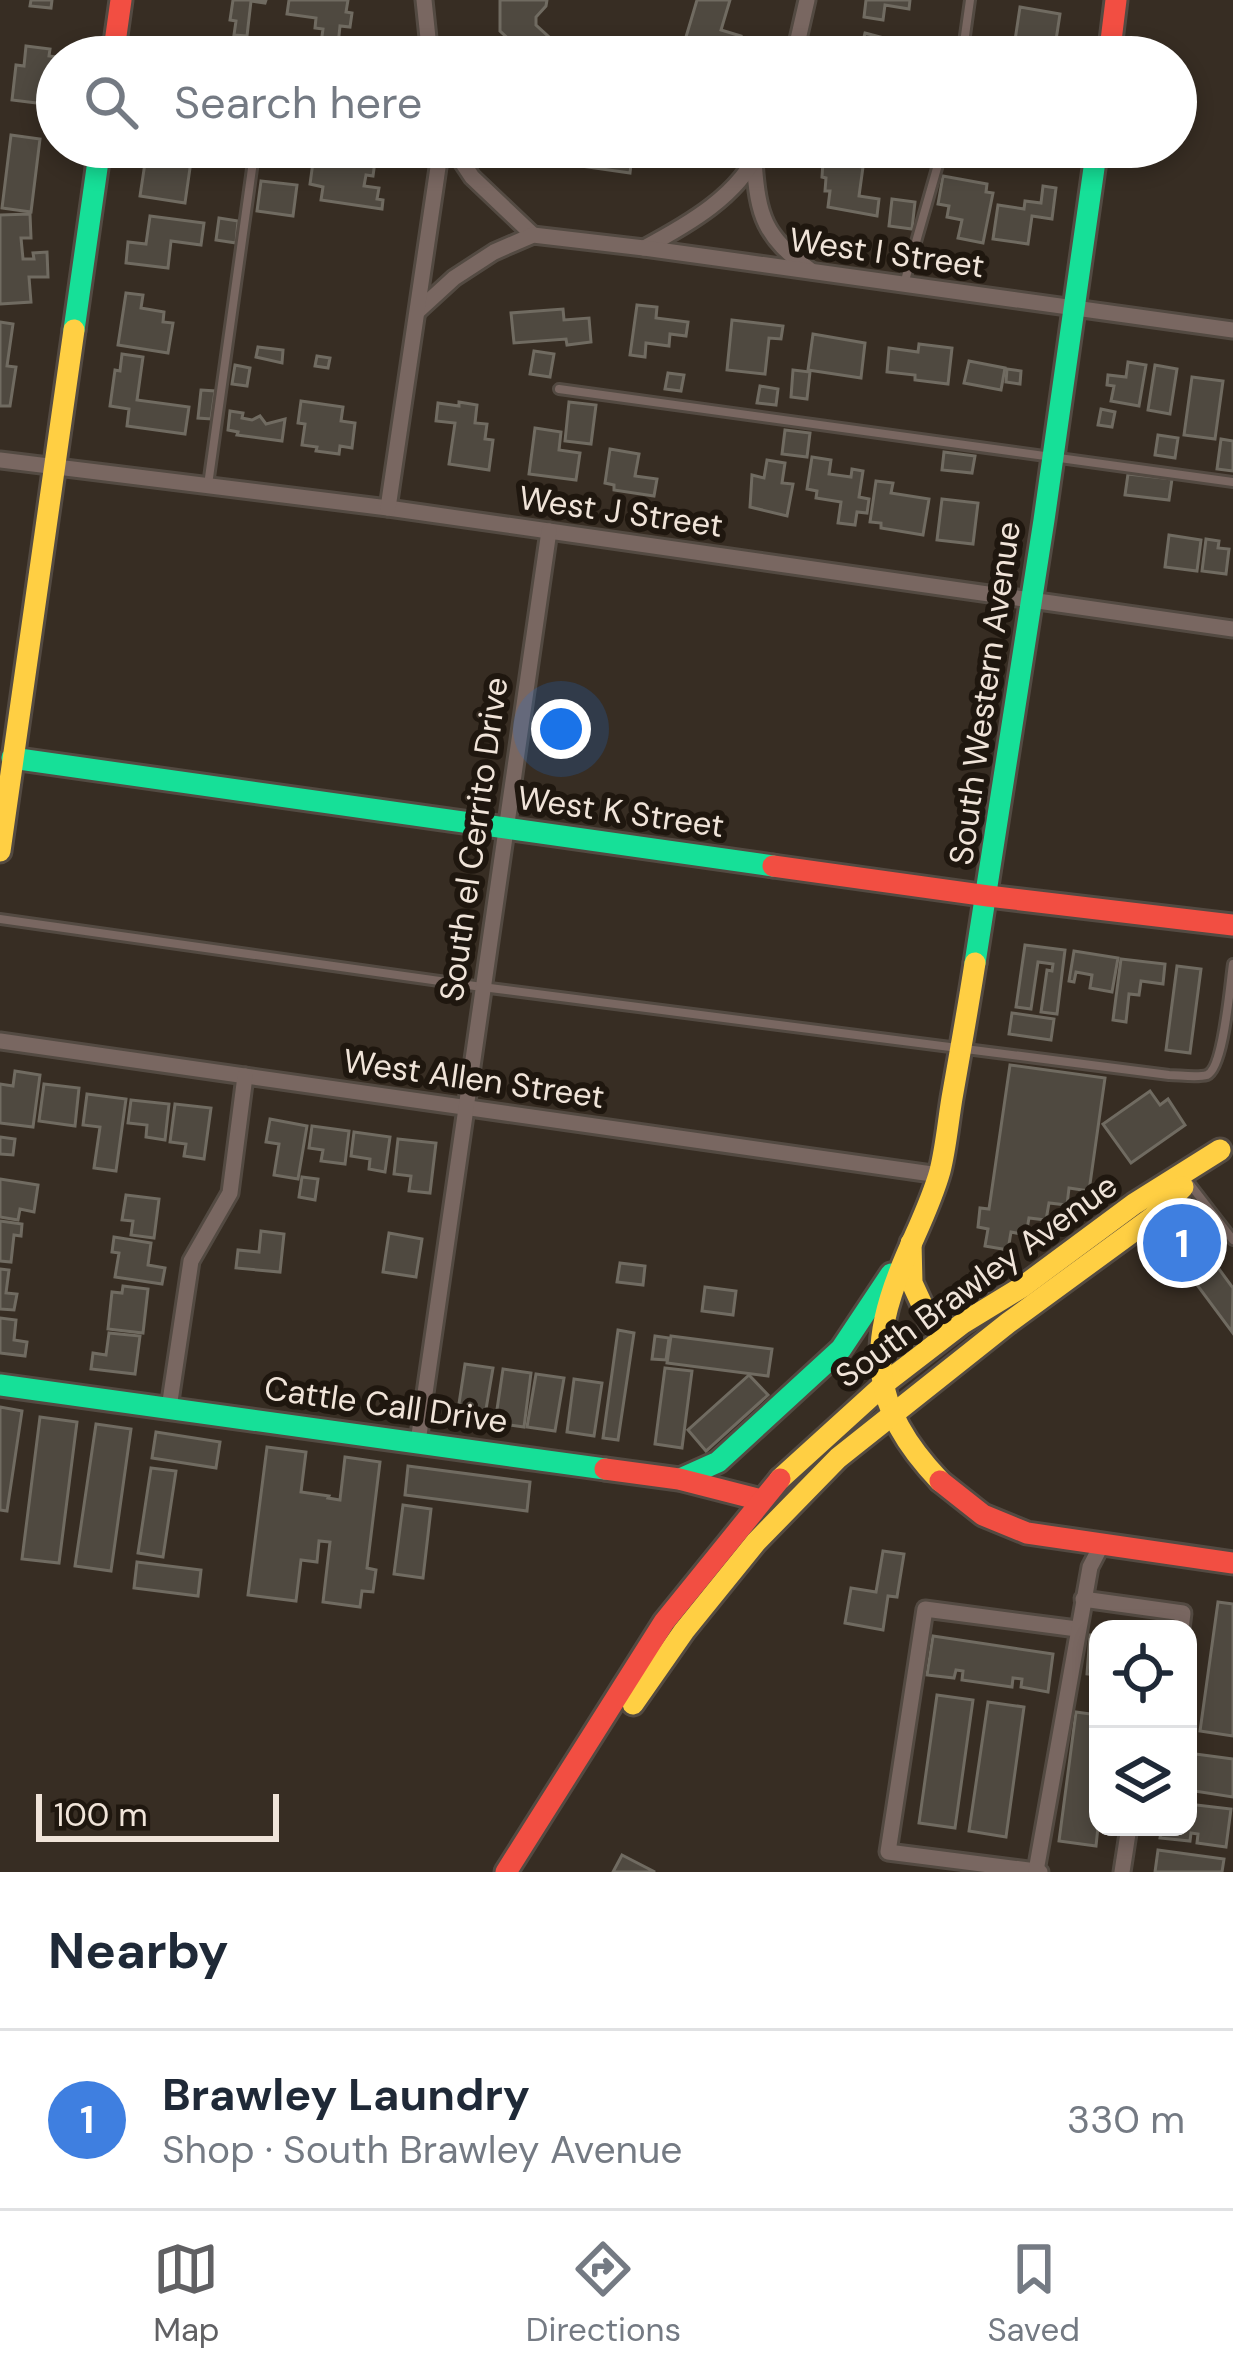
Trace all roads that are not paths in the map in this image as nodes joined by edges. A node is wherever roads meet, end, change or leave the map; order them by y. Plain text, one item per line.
1 (121, 0) edge
2 (807, 0) edge
3 (970, 0) edge
4 (1116, 0) edge
5 (422, 2) edge
6 (115, 36) edge
7 (427, 36) edge
8 (799, 36) edge
9 (965, 36) edge
10 (1112, 36) edge
11 (97, 168) edge
12 (252, 168) edge
13 (438, 168) edge
14 (466, 168) edge
15 (746, 168) edge
16 (757, 168) edge
17 (937, 168) edge
18 (1093, 168) edge
19 (533, 236) junction
20 (644, 248) junction
21 (813, 272) junction
22 (903, 285) junction
23 (1075, 308) junction
24 (418, 311) junction
25 (1233, 330) edge
26 (559, 389) dead end
27 (1053, 456) junction
28 (0, 460) edge
29 (55, 467) junction
30 (1233, 482) edge
31 (208, 486) junction
32 (388, 508) junction
33 (549, 531) junction
34 (1031, 600) junction
35 (1233, 628) edge
36 (6, 757) edge
37 (504, 828) junction
38 (0, 850) edge
39 (988, 896) junction
40 (0, 919) edge
41 (1233, 925) edge
42 (1233, 964) edge
43 (482, 987) junction
44 (0, 1041) edge
45 (961, 1049) junction
46 (245, 1076) junction
47 (466, 1107) junction
48 (1226, 1145) edge
49 (939, 1175) junction
50 (1189, 1182) junction
51 (1233, 1240) edge
52 (911, 1243) junction
53 (953, 1330) junction
54 (0, 1385) edge
55 (881, 1388) junction
56 (169, 1408) junction
57 (892, 1414) junction
58 (418, 1442) junction
59 (679, 1479) junction
60 (761, 1500) junction
61 (1102, 1544) junction
62 (1233, 1563) edge
63 (1083, 1599) junction
64 (1183, 1620) edge
65 (1077, 1629) junction
66 (534, 1830) junction
67 (1128, 1836) edge
68 (506, 1872) edge
69 (1038, 1872) edge
70 (1123, 1872) edge

1 - 6 main road
2 - 8 street
3 - 9 lane
4 - 10 main road
5 - 7 street
11 - 29 main road
12 - 31 lane
13 - 24 street
14 - 19 street
15 - 20 street
16 - 21 street
17 - 22 lane
18 - 23 main road, South Western Avenue
19 - 20 street, West I Street
19 - 24 street
20 - 21 street, West I Street
21 - 22 street, West I Street
22 - 23 street, West I Street
23 - 25 street, West I Street
23 - 27 main road, South Western Avenue
24 - 32 street
26 - 27 lane
27 - 30 lane
27 - 34 main road, South Western Avenue
28 - 29 street, West J Street
29 - 31 street, West J Street
29 - 36 main road
31 - 32 street, West J Street
32 - 33 street, West J Street
33 - 34 street, West J Street
33 - 37 street, South el Cerrito Drive
34 - 35 street, West J Street
34 - 39 main road, South Western Avenue
36 - 37 main road, West K Street
36 - 38 main road
37 - 39 main road, West K Street
37 - 43 street, South el Cerrito Drive
39 - 41 main road, West K Street
39 - 45 main road, South Western Avenue
40 - 43 lane
42 - 45 lane
43 - 45 lane
43 - 47 street, South el Cerrito Drive
44 - 46 street, West Allen Street
45 - 49 main road, South Western Avenue
46 - 47 street, West Allen Street
46 - 56 street
47 - 49 street, West Allen Street
47 - 58 street, South el Cerrito Drive
48 - 50 main road, South Brawley Avenue
48 - 53 main road, South Brawley Avenue
49 - 52 main road, South Western Avenue
50 - 51 lane
50 - 57 main road, South Brawley Avenue
52 - 53 main road
52 - 55 main road, South Western Avenue
52 - 59 main road, South Western Avenue
53 - 55 main road, South Brawley Avenue
54 - 56 main road, Cattle Call Drive
55 - 57 main road
55 - 60 main road, South Brawley Avenue
56 - 58 main road, Cattle Call Drive
57 - 61 main road
57 - 66 main road, South Brawley Avenue
58 - 59 main road, Cattle Call Drive
59 - 60 main road, Cattle Call Drive
60 - 66 main road, South Brawley Avenue
61 - 62 main road
61 - 63 street
63 - 64 street
63 - 65 street
65 - 69 street
65 - 69 street
66 - 68 main road, South Brawley Avenue
67 - 70 street

